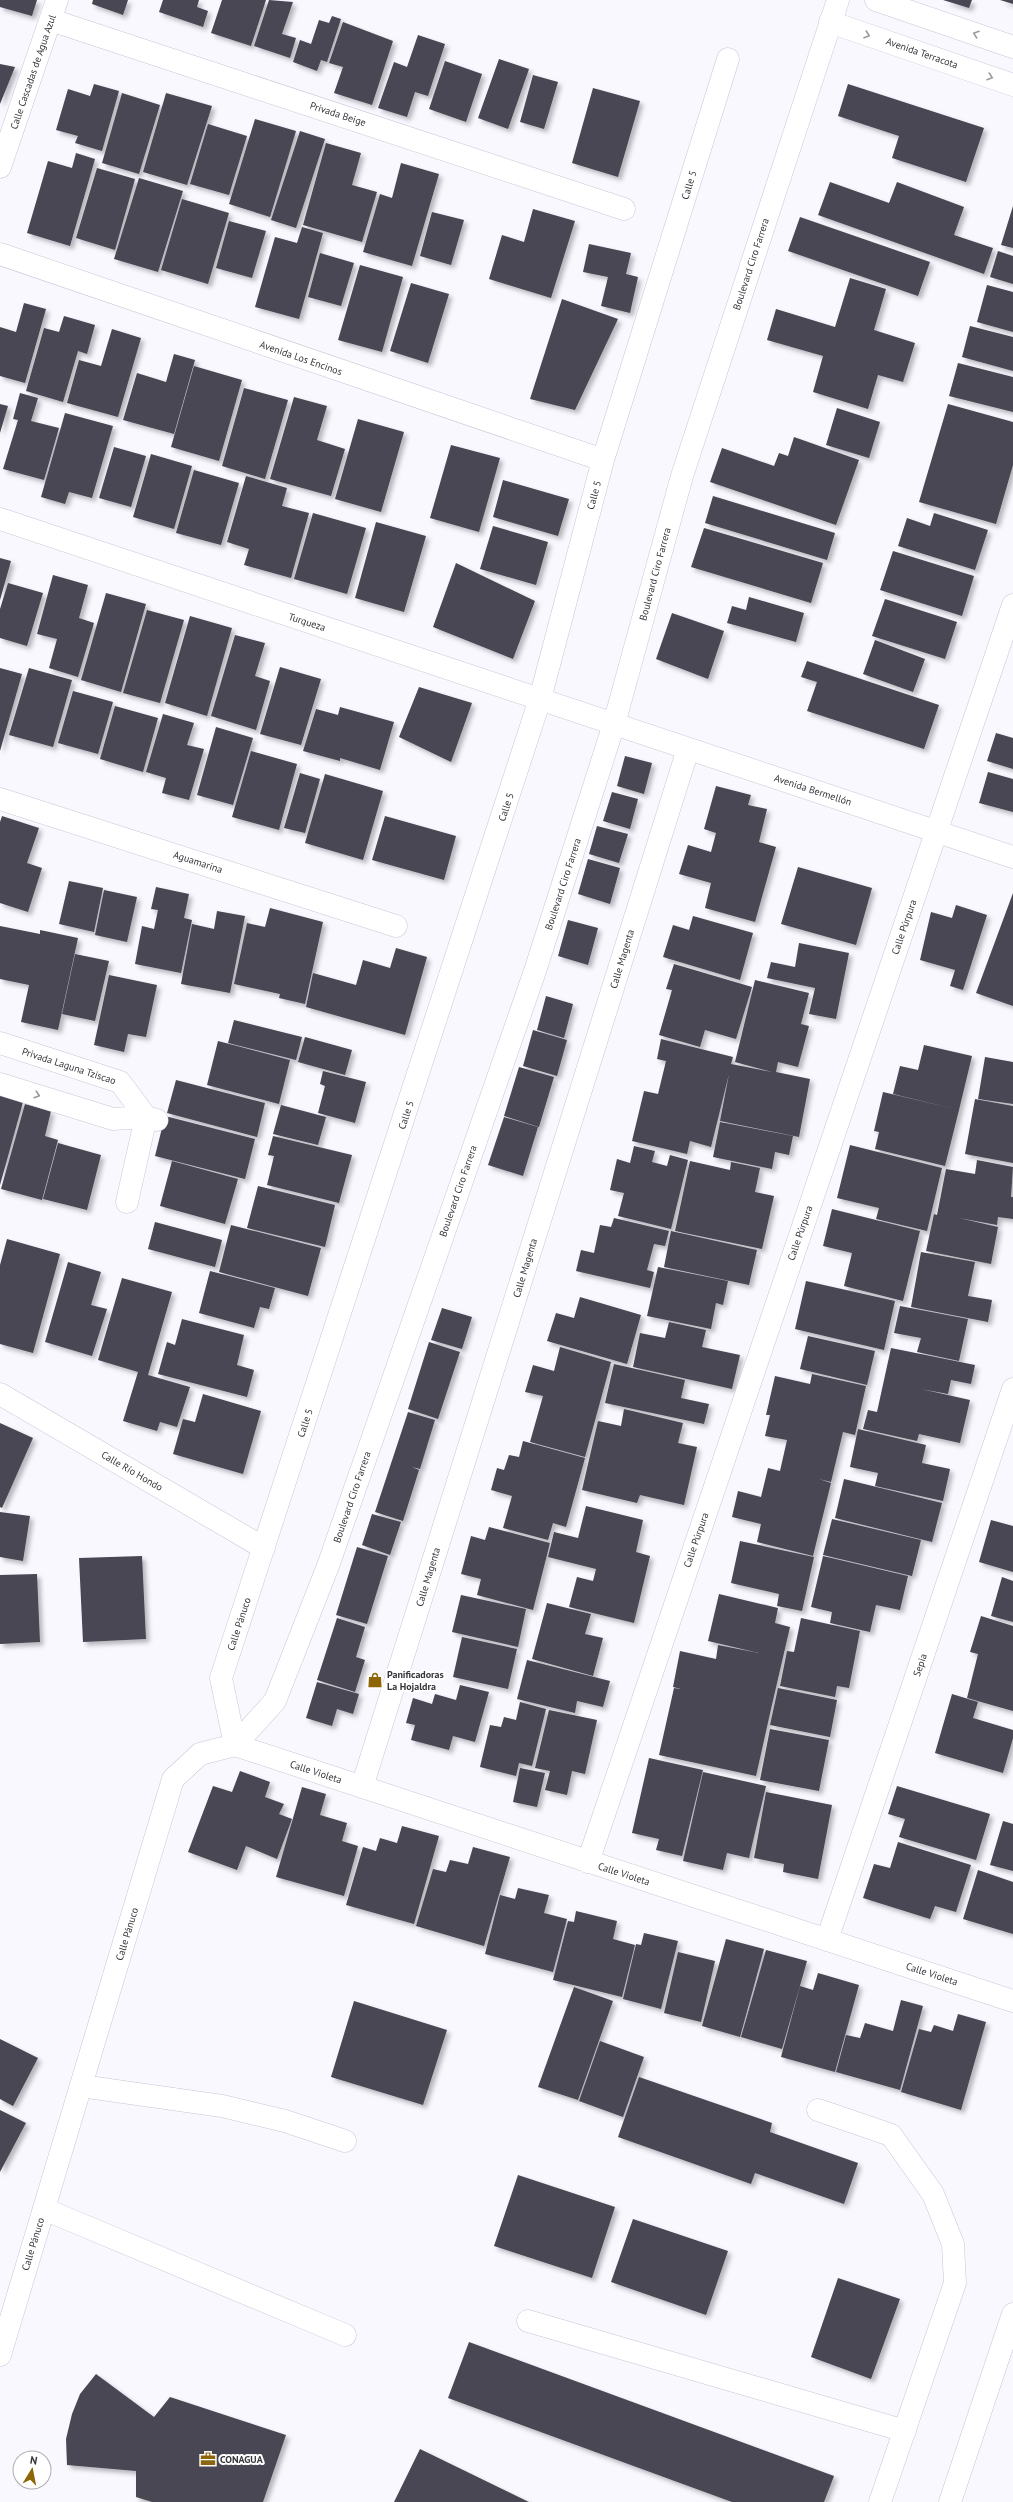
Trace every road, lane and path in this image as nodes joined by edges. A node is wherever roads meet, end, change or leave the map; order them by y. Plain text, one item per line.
1 (838, 0) edge
2 (876, 0) edge
3 (54, 10) edge
4 (830, 22) junction
5 (1013, 47) edge
6 (728, 59) dead end
7 (1013, 85) edge
8 (0, 167) edge
9 (624, 209) dead end
10 (0, 254) edge
11 (603, 460) junction
12 (0, 519) edge
13 (1013, 605) edge
14 (540, 699) junction
15 (614, 724) junction
16 (688, 749) junction
17 (0, 799) edge
18 (936, 831) junction
19 (1013, 857) edge
20 (396, 926) dead end
21 (0, 1043) edge
22 (0, 1084) edge
23 (152, 1119) junction
24 (127, 1202) dead end
25 (1013, 1389) edge
26 (0, 1394) edge
27 (264, 1548) junction
28 (235, 1745) junction
29 (362, 1787) junction
30 (588, 1862) junction
31 (827, 1940) junction
32 (1013, 2001) edge
33 (81, 2086) junction
34 (818, 2110) dead end
35 (345, 2141) dead end
36 (44, 2209) junction
37 (1013, 2314) edge
38 (528, 2321) dead end
39 (345, 2335) dead end
40 (0, 2355) edge
41 (905, 2431) junction
42 (880, 2502) edge
43 (950, 2502) edge

1 - 4 street, Boulevard Ciro Farrera
5 -> 2 street
3 - 8 street, Calle Cascadas de Agua Azul
3 - 9 street, Privada Beige
4 -> 7 street, Avenida Terracota
4 - 15 street, Boulevard Ciro Farrera
6 - 11 street, Calle 5
10 - 11 street, Avenida Los Encinos
11 - 14 street, Calle 5
12 - 14 street, Turqueza
13 - 18 street, Calle Púrpura
14 - 15 street, Turqueza
14 - 27 street, Calle 5
15 - 16 street, Avenida Bermellón
15 - 28 street, Boulevard Ciro Farrera
16 - 18 street, Avenida Bermellón
16 - 29 street, Calle Magenta
17 - 20 street, Aguamarina
18 - 19 street, Avenida Bermellón
18 - 30 street, Calle Púrpura
21 - 23 street, Privada Laguna Tziscao
22 -> 23 street
23 - 24 street
25 - 31 street, Sepia
26 - 27 street, Calle Río Hondo
27 - 28 street, Calle Pánuco
28 - 29 street, Calle Violeta
28 - 33 street, Calle Pánuco
29 - 30 street, Calle Violeta
30 - 31 street, Calle Violeta
31 - 32 street, Calle Violeta
33 - 35 street
33 - 36 street, Calle Pánuco
34 - 41 street
36 - 39 street
36 - 40 street, Calle Pánuco
37 - 43 street
38 - 41 street
41 - 42 street

